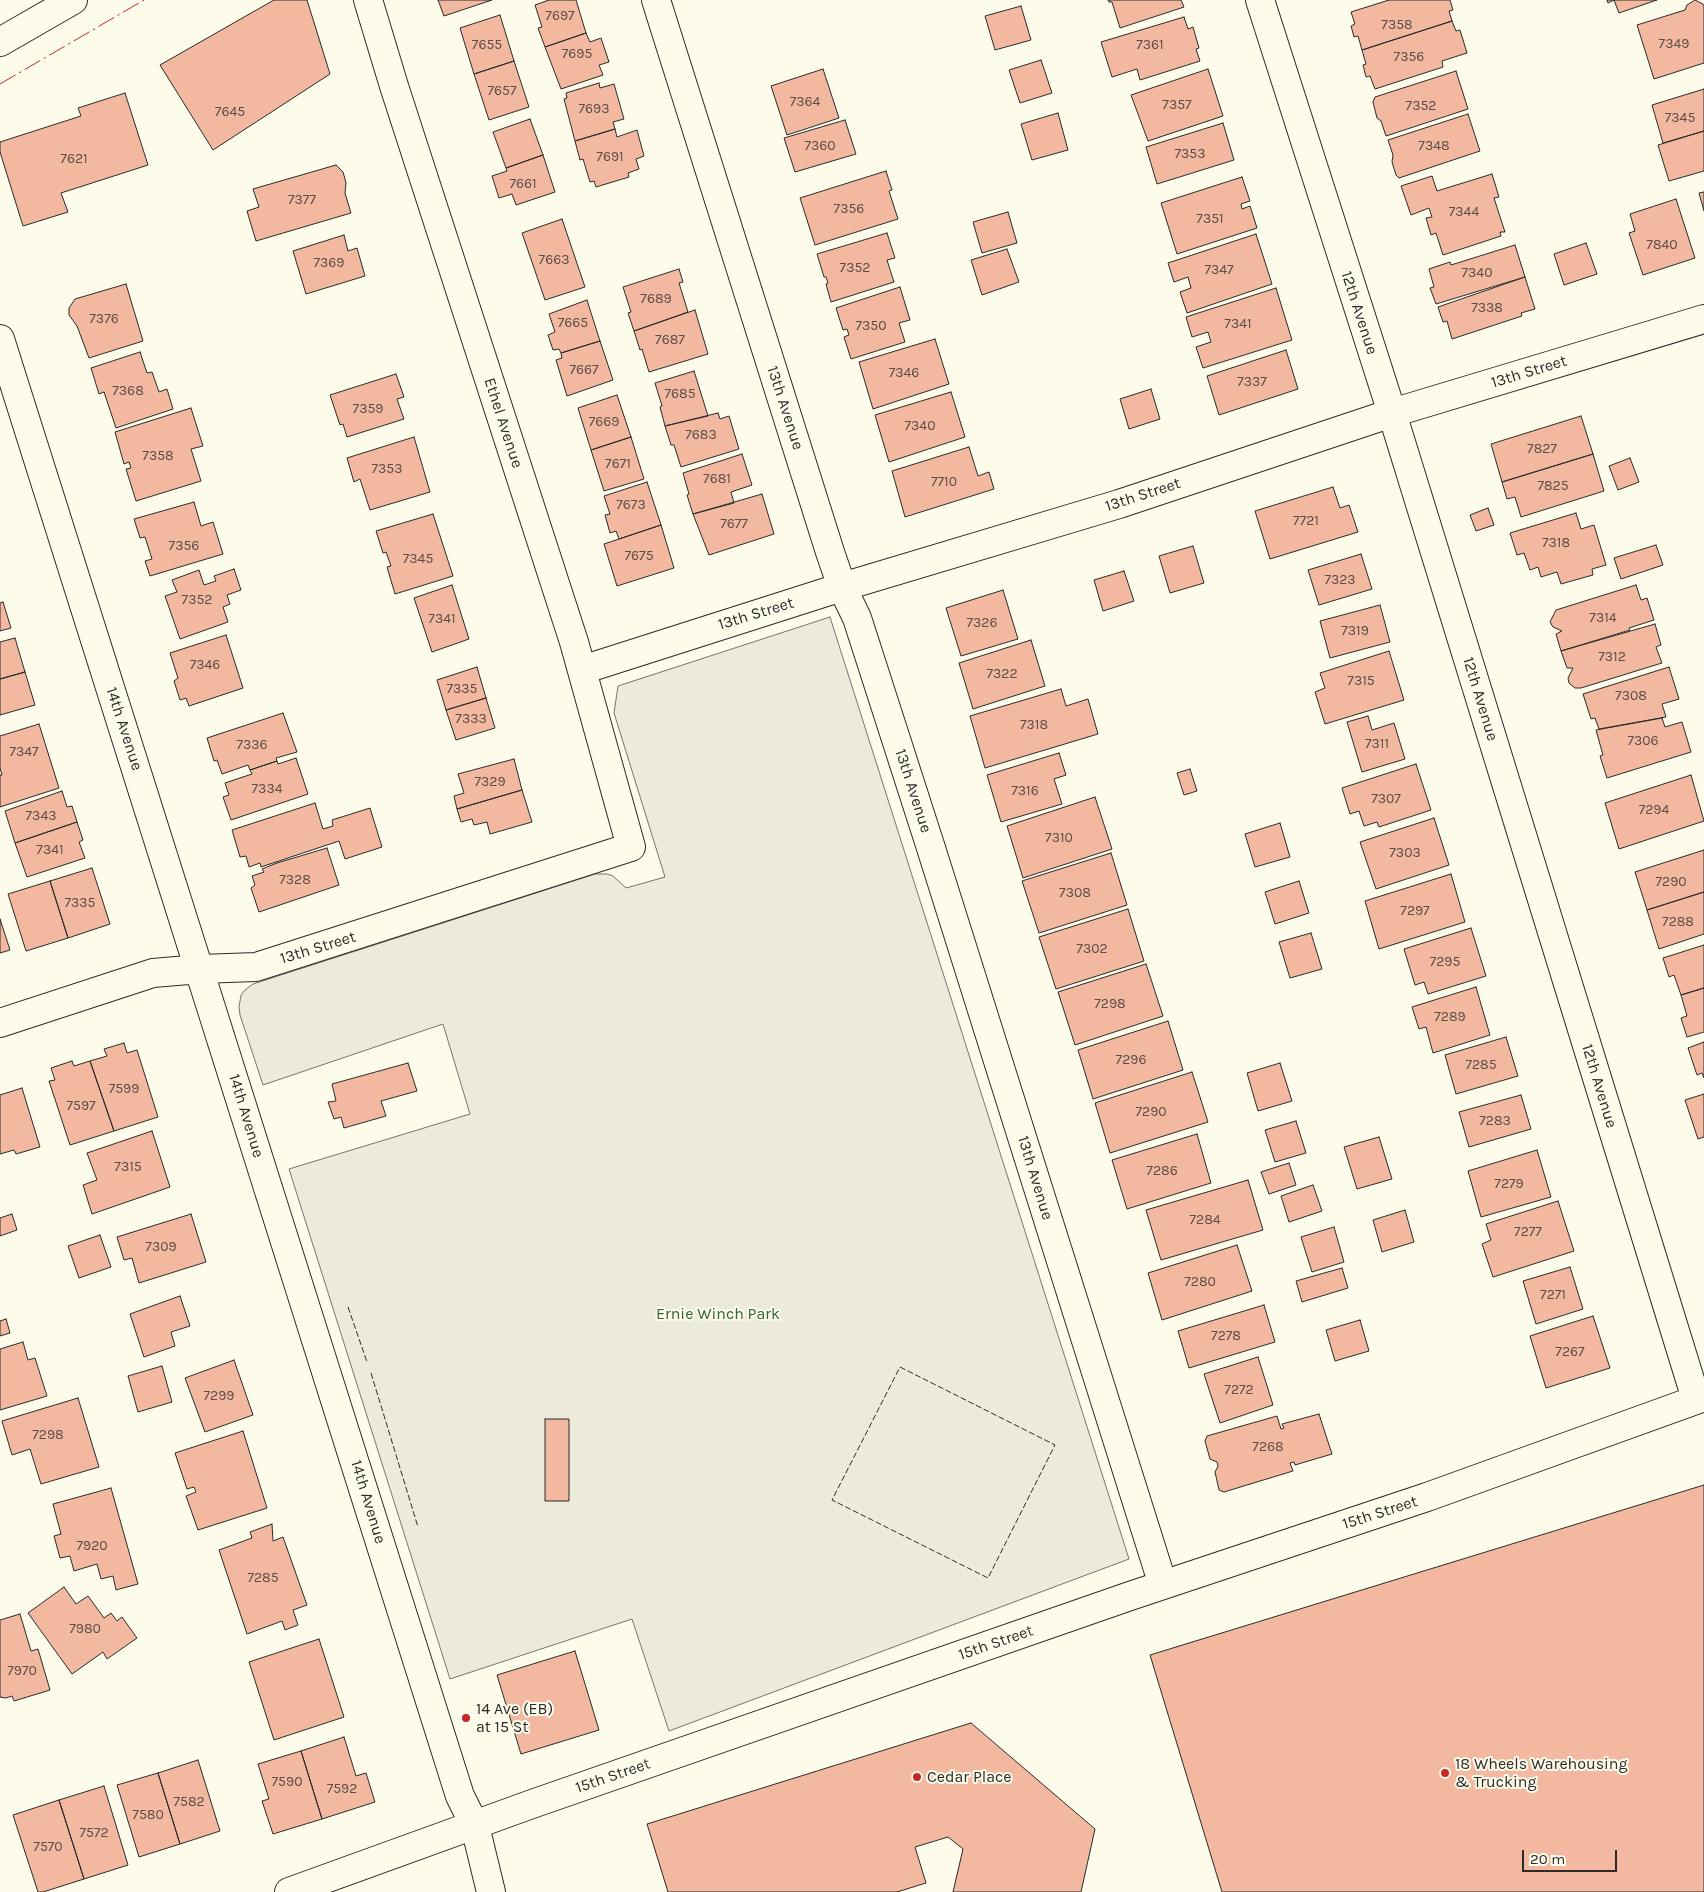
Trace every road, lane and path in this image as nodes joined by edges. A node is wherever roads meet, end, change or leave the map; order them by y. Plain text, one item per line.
1 (72, 0) edge
2 (368, 0) edge
3 (656, 0) edge
4 (1260, 0) edge
5 (0, 42) edge
6 (1704, 319) edge
7 (0, 339) edge
8 (1392, 413) junction
9 (842, 587) junction
10 (582, 670) junction
11 (631, 847) joint
12 (200, 969) junction
13 (0, 1023) edge
14 (1700, 1398) edge
15 (1163, 1586) junction
16 (475, 1826) junction
17 (289, 1892) edge
18 (491, 1892) edge

1 - 5 street
2 - 10 street, Ethel Avenue
3 - 9 street, 13th Avenue
4 - 8 street, 12th Avenue
6 - 8 street, 13th Street
7 - 12 street, 14th Avenue
8 - 9 street, 13th Street
8 - 14 street, 12th Avenue
9 - 10 street, 13th Street
9 - 15 street, 13th Avenue
10 - 11 street, Ethel Avenue
11 - 12 street, 13th Street
12 - 13 street, 13th Street
12 - 16 street, 14th Avenue
14 - 15 street, 15th Street
15 - 16 street, 15th Street
16 - 17 street, 15th Street
16 - 18 street, 14th Avenue

